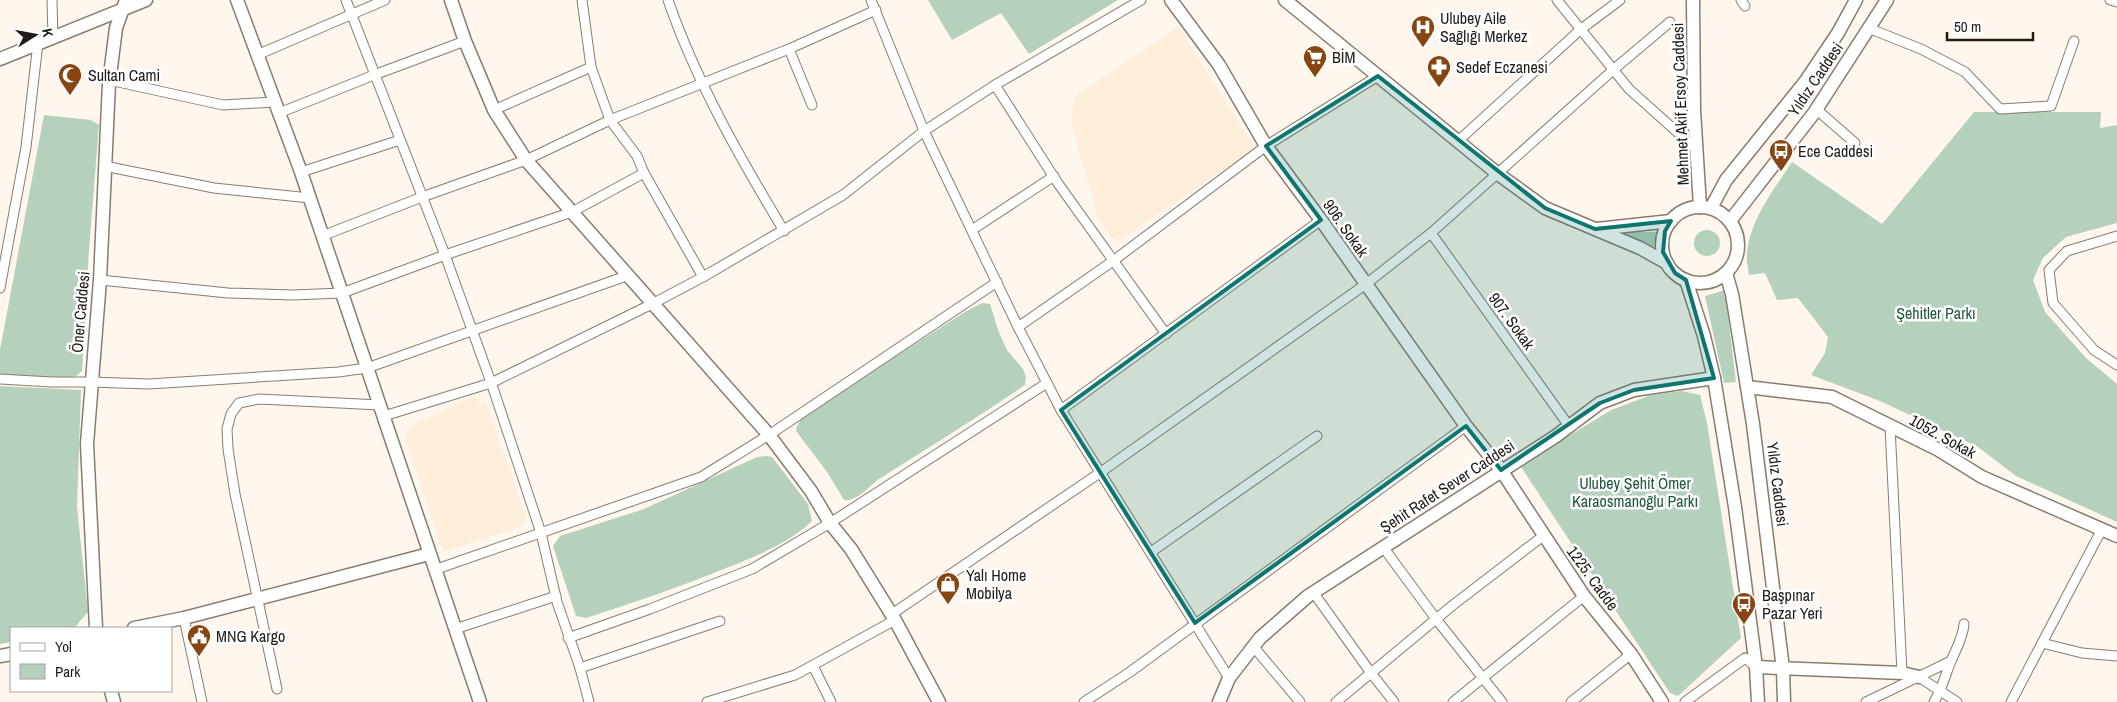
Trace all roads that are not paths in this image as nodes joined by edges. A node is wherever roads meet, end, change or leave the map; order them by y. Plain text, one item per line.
1 (52, 0) edge
2 (146, 0) edge
3 (237, 0) edge
4 (346, 0) edge
5 (385, 0) edge
6 (451, 0) edge
7 (582, 0) edge
8 (668, 0) edge
9 (871, 0) edge
10 (1141, 0) edge
11 (1171, 0) edge
12 (1558, 0) edge
13 (1620, 0) edge
14 (1693, 0) edge
15 (1856, 0) edge
16 (1886, 0) edge
17 (2110, 0) edge
18 (1292, 1) edge
19 (2117, 2) edge
20 (124, 4) edge
21 (876, 10) junction
22 (353, 14) junction
23 (1670, 22) dead end
24 (1868, 28) junction
25 (1580, 30) junction
26 (53, 37) junction
27 (464, 41) junction
28 (2074, 41) dead end
29 (38, 43) junction
30 (789, 49) junction
31 (257, 56) junction
32 (0, 59) edge
33 (591, 67) junction
34 (1613, 70) junction
35 (374, 75) junction
36 (1378, 76) junction
37 (109, 80) junction
38 (702, 82) junction
39 (995, 85) junction
40 (812, 105) dead end
41 (277, 108) junction
42 (1816, 109) junction
43 (494, 110) junction
44 (610, 120) junction
45 (924, 131) junction
46 (400, 140) junction
47 (1458, 141) junction
48 (1855, 143) dead end
49 (1266, 146) junction
50 (1696, 149) junction
51 (526, 160) junction
52 (104, 166) junction
53 (301, 172) junction
54 (644, 173) junction
55 (1498, 174) junction
56 (1054, 176) junction
57 (422, 197) junction
58 (310, 198) junction
59 (1705, 208) junction
60 (572, 212) junction
61 (1321, 220) junction
62 (1671, 221) junction
63 (1730, 221) junction
64 (1595, 229) junction
65 (972, 230) junction
66 (784, 231) junction
67 (1431, 233) junction
68 (322, 236) junction
69 (2117, 236) edge
70 (445, 255) junction
71 (1113, 260) junction
72 (1667, 263) junction
73 (1726, 272) junction
74 (629, 275) junction
75 (703, 277) junction
76 (100, 280) junction
77 (1686, 280) junction
78 (997, 282) junction
79 (1366, 284) junction
80 (0, 288) edge
81 (342, 294) junction
82 (654, 303) junction
83 (1018, 327) junction
84 (473, 331) junction
85 (1166, 334) junction
86 (2117, 365) edge
87 (367, 368) junction
88 (1714, 378) junction
89 (0, 379) edge
90 (91, 382) junction
91 (491, 383) junction
92 (1047, 383) junction
93 (1747, 387) junction
94 (382, 410) junction
95 (1061, 410) junction
96 (1466, 426) junction
97 (1569, 426) junction
98 (1890, 426) junction
99 (769, 435) junction
100 (1317, 436) dead end
101 (1501, 470) junction
102 (1101, 472) junction
103 (830, 523) junction
104 (2102, 529) junction
105 (541, 533) junction
106 (1543, 536) junction
107 (2117, 536) edge
108 (1383, 547) junction
109 (1151, 552) junction
110 (429, 554) junction
111 (434, 570) junction
112 (1313, 592) junction
113 (556, 596) junction
114 (1584, 596) junction
115 (257, 600) junction
116 (894, 617) junction
117 (184, 618) junction
118 (1436, 619) junction
119 (720, 621) dead end
120 (1195, 623) junction
121 (1964, 624) dead end
122 (96, 627) edge
123 (139, 627) edge
124 (455, 629) junction
125 (568, 638) junction
126 (2042, 643) junction
127 (1254, 646) junction
128 (1631, 654) junction
129 (2117, 656) edge
130 (1951, 661) junction
131 (813, 666) junction
132 (1756, 667) junction
133 (580, 668) junction
134 (1783, 669) junction
135 (1371, 673) junction
136 (1902, 673) junction
137 (1919, 677) junction
138 (1229, 678) junction
139 (1483, 678) junction
140 (277, 689) dead end
141 (1941, 692) junction
142 (478, 701) edge
143 (202, 702) edge
144 (589, 702) edge
145 (707, 702) edge
146 (831, 702) edge
147 (939, 702) edge
148 (1084, 702) edge
149 (1219, 702) edge
150 (1300, 702) edge
151 (1336, 702) edge
152 (1394, 702) edge
153 (1453, 702) edge
154 (1502, 702) edge
155 (1571, 702) edge
156 (1662, 702) edge
157 (1685, 702) edge
158 (1758, 702) edge
159 (1784, 702) edge
160 (1866, 702) edge
161 (1934, 702) edge
162 (1957, 702) edge
163 (2011, 702) edge

1 - 26 street
2 - 20 street
3 - 31 street
4 - 22 street
5 - 22 street
6 - 27 street
7 - 33 street
8 - 38 street
9 - 21 street
10 - 39 street
11 - 49 street, 906. Sokak
12 - 25 street
13 - 25 street
14 - 50 street, Mehmet Akif Ersoy Caddesi
15 - 59 street, Yıldız Caddesi
16 - 24 street, Yıldız Caddesi
17 - 19 street
18 - 36 street
20 - 26 street
20 - 37 street, Öner Caddesi
21 - 30 street
21 - 45 street
22 - 31 street
22 - 35 street
23 - 34 street
24 - 28 street
24 - 42 street, Yıldız Caddesi
25 - 34 street
25 - 47 street
26 - 29 street
27 - 35 street
27 - 43 street
29 - 32 street
29 - 80 street
30 - 38 street
30 - 40 street
31 - 41 street
33 - 43 street
33 - 44 street
34 - 50 street
34 - 55 street
35 - 41 street
35 - 46 street
36 - 47 street
36 - 49 street
37 - 41 street
37 - 52 street, Öner Caddesi
38 - 44 street
38 - 66 street
39 - 45 street
39 - 56 street
41 - 53 street
42 - 48 street
42 - 63 street, Yıldız Caddesi
43 - 51 street
44 - 51 street
44 - 54 street
45 - 65 street
45 - 66 street
46 - 53 street
46 - 57 street
47 - 55 street
49 - 61 street, 906. Sokak
49 - 71 street
50 - 59 street, Mehmet Akif Ersoy Caddesi
51 - 57 street
51 - 60 street
52 - 58 street
52 - 76 street, Öner Caddesi
53 - 58 street
54 - 60 street
54 - 75 street
55 - 64 street
55 - 67 street
56 - 65 street
56 - 71 street
57 - 68 street
57 - 70 street
58 - 68 street
59 - 62 street
59 - 63 street
60 - 70 street
60 - 74 street
61 - 79 street, 906. Sokak
61 - 85 street
62 - 64 street
62 - 72 street
63 - 73 street
64 - 72 street
65 - 78 street
66 - 75 street
67 - 79 street
67 - 97 street, 907. Sokak
68 - 81 street
69 - 86 street
70 - 81 street
70 - 84 street
71 - 83 street
71 - 85 street
72 - 77 street
73 - 77 street
73 - 93 street, Yıldız Caddesi
74 - 82 street
74 - 84 street
75 - 82 street
76 - 81 street
76 - 90 street, Öner Caddesi
77 - 88 street
78 - 83 street
78 - 99 street
79 - 96 street, 906. Sokak
79 - 102 street
81 - 87 street
82 - 91 street
82 - 99 street
83 - 92 street
84 - 87 street
84 - 91 street
85 - 95 street
87 - 90 street
87 - 94 street
88 - 97 street, Şehit Rafet Sever Caddesi
88 - 132 street
89 - 90 street
90 - 122 street, Öner Caddesi
91 - 94 street
91 - 105 street
92 - 95 street
92 - 103 street
93 - 98 street, 1052. Sokak
93 - 134 street, Yıldız Caddesi
94 - 110 street
94 - 115 street
95 - 102 street
96 - 101 street, 906. Sokak
96 - 120 street
97 - 101 street, Şehit Rafet Sever Caddesi
98 - 104 street, 1052. Sokak
98 - 136 street
99 - 103 street
99 - 105 street
100 - 109 street
101 - 106 street, 1225. Cadde
101 - 108 street, Şehit Rafet Sever Caddesi
102 - 109 street
102 - 116 street
103 - 116 street
103 - 125 street
104 - 107 street, 1052. Sokak
104 - 126 street
105 - 111 street
105 - 113 street
106 - 114 street, 1225. Cadde
106 - 118 street
108 - 112 street, Şehit Rafet Sever Caddesi
108 - 118 street
109 - 120 street
110 - 111 street
110 - 115 street
111 - 124 street
112 - 127 street, Şehit Rafet Sever Caddesi
112 - 135 street
113 - 124 street
113 - 125 street
114 - 128 street, 1225. Cadde
114 - 139 street
115 - 117 street
115 - 140 street
116 - 131 street
116 - 147 street
117 - 123 street
117 - 143 street
118 - 135 street
118 - 139 street
119 - 133 street
120 - 138 street
120 - 148 street
121 - 130 street
124 - 142 street
125 - 133 street
126 - 129 street
126 - 163 street
127 - 138 street, Şehit Rafet Sever Caddesi
127 - 150 street
128 - 155 street
128 - 156 street, 1225. Cadde
130 - 137 street
130 - 141 street
131 - 145 street
131 - 146 street
132 - 134 street
132 - 157 street
132 - 158 street
133 - 144 street
134 - 136 street
134 - 159 street, Yıldız Caddesi
135 - 151 street
135 - 152 street
136 - 137 street
137 - 141 street
137 - 160 street
138 - 149 street, Şehit Rafet Sever Caddesi
139 - 153 street
139 - 154 street
141 - 161 street
141 - 162 street

